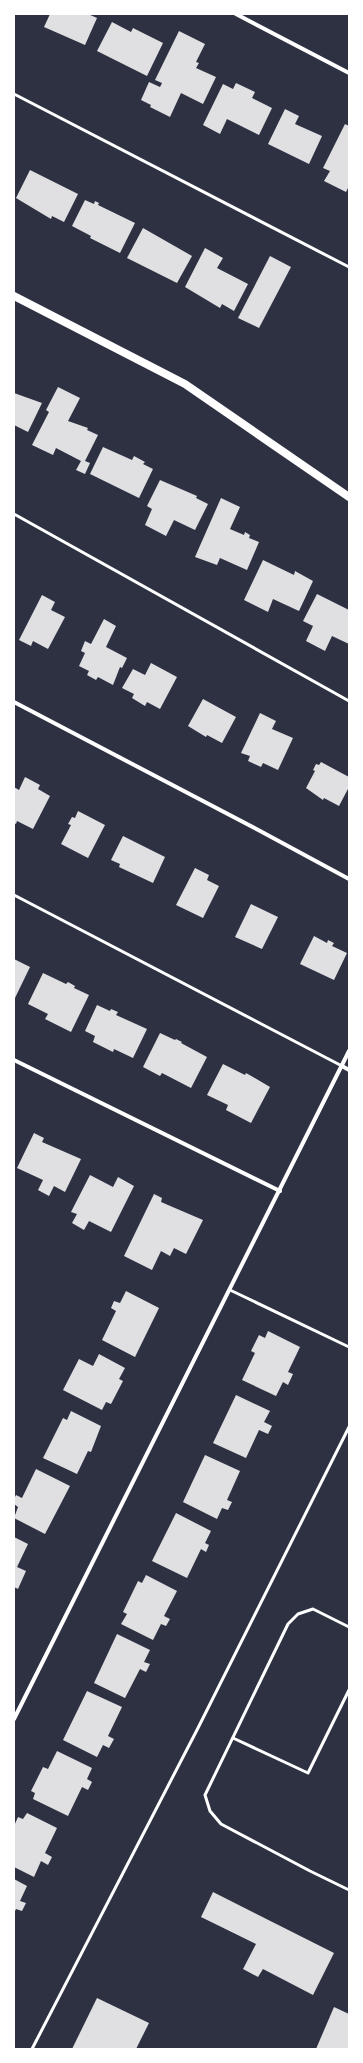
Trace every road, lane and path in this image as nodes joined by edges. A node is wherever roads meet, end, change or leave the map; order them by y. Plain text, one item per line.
1 (236, 14) edge
2 (349, 73) edge
3 (14, 94) edge
4 (349, 267) edge
5 (14, 296) edge
6 (349, 497) edge
7 (14, 514) edge
8 (349, 701) edge
9 (14, 702) edge
10 (349, 879) edge
11 (14, 895) edge
12 (349, 1051) edge
13 (14, 1060) edge
14 (342, 1066) junction
15 (349, 1070) edge
16 (280, 1191) junction
17 (230, 1290) junction
18 (349, 1348) edge
19 (349, 1427) edge
20 (349, 1626) edge
21 (349, 1690) edge
22 (14, 1719) edge
23 (233, 1738) junction
24 (349, 1890) edge
25 (32, 2049) edge

1 - 2 street
3 - 4 lane
5 - 6 main road
7 - 8 lane
9 - 10 street
11 - 14 lane
12 - 14 street
13 - 16 street
14 - 15 street
14 - 16 street
16 - 17 street
17 - 18 lane
17 - 22 street
19 - 25 lane
20 - 23 lane
21 - 23 lane
23 - 24 lane

